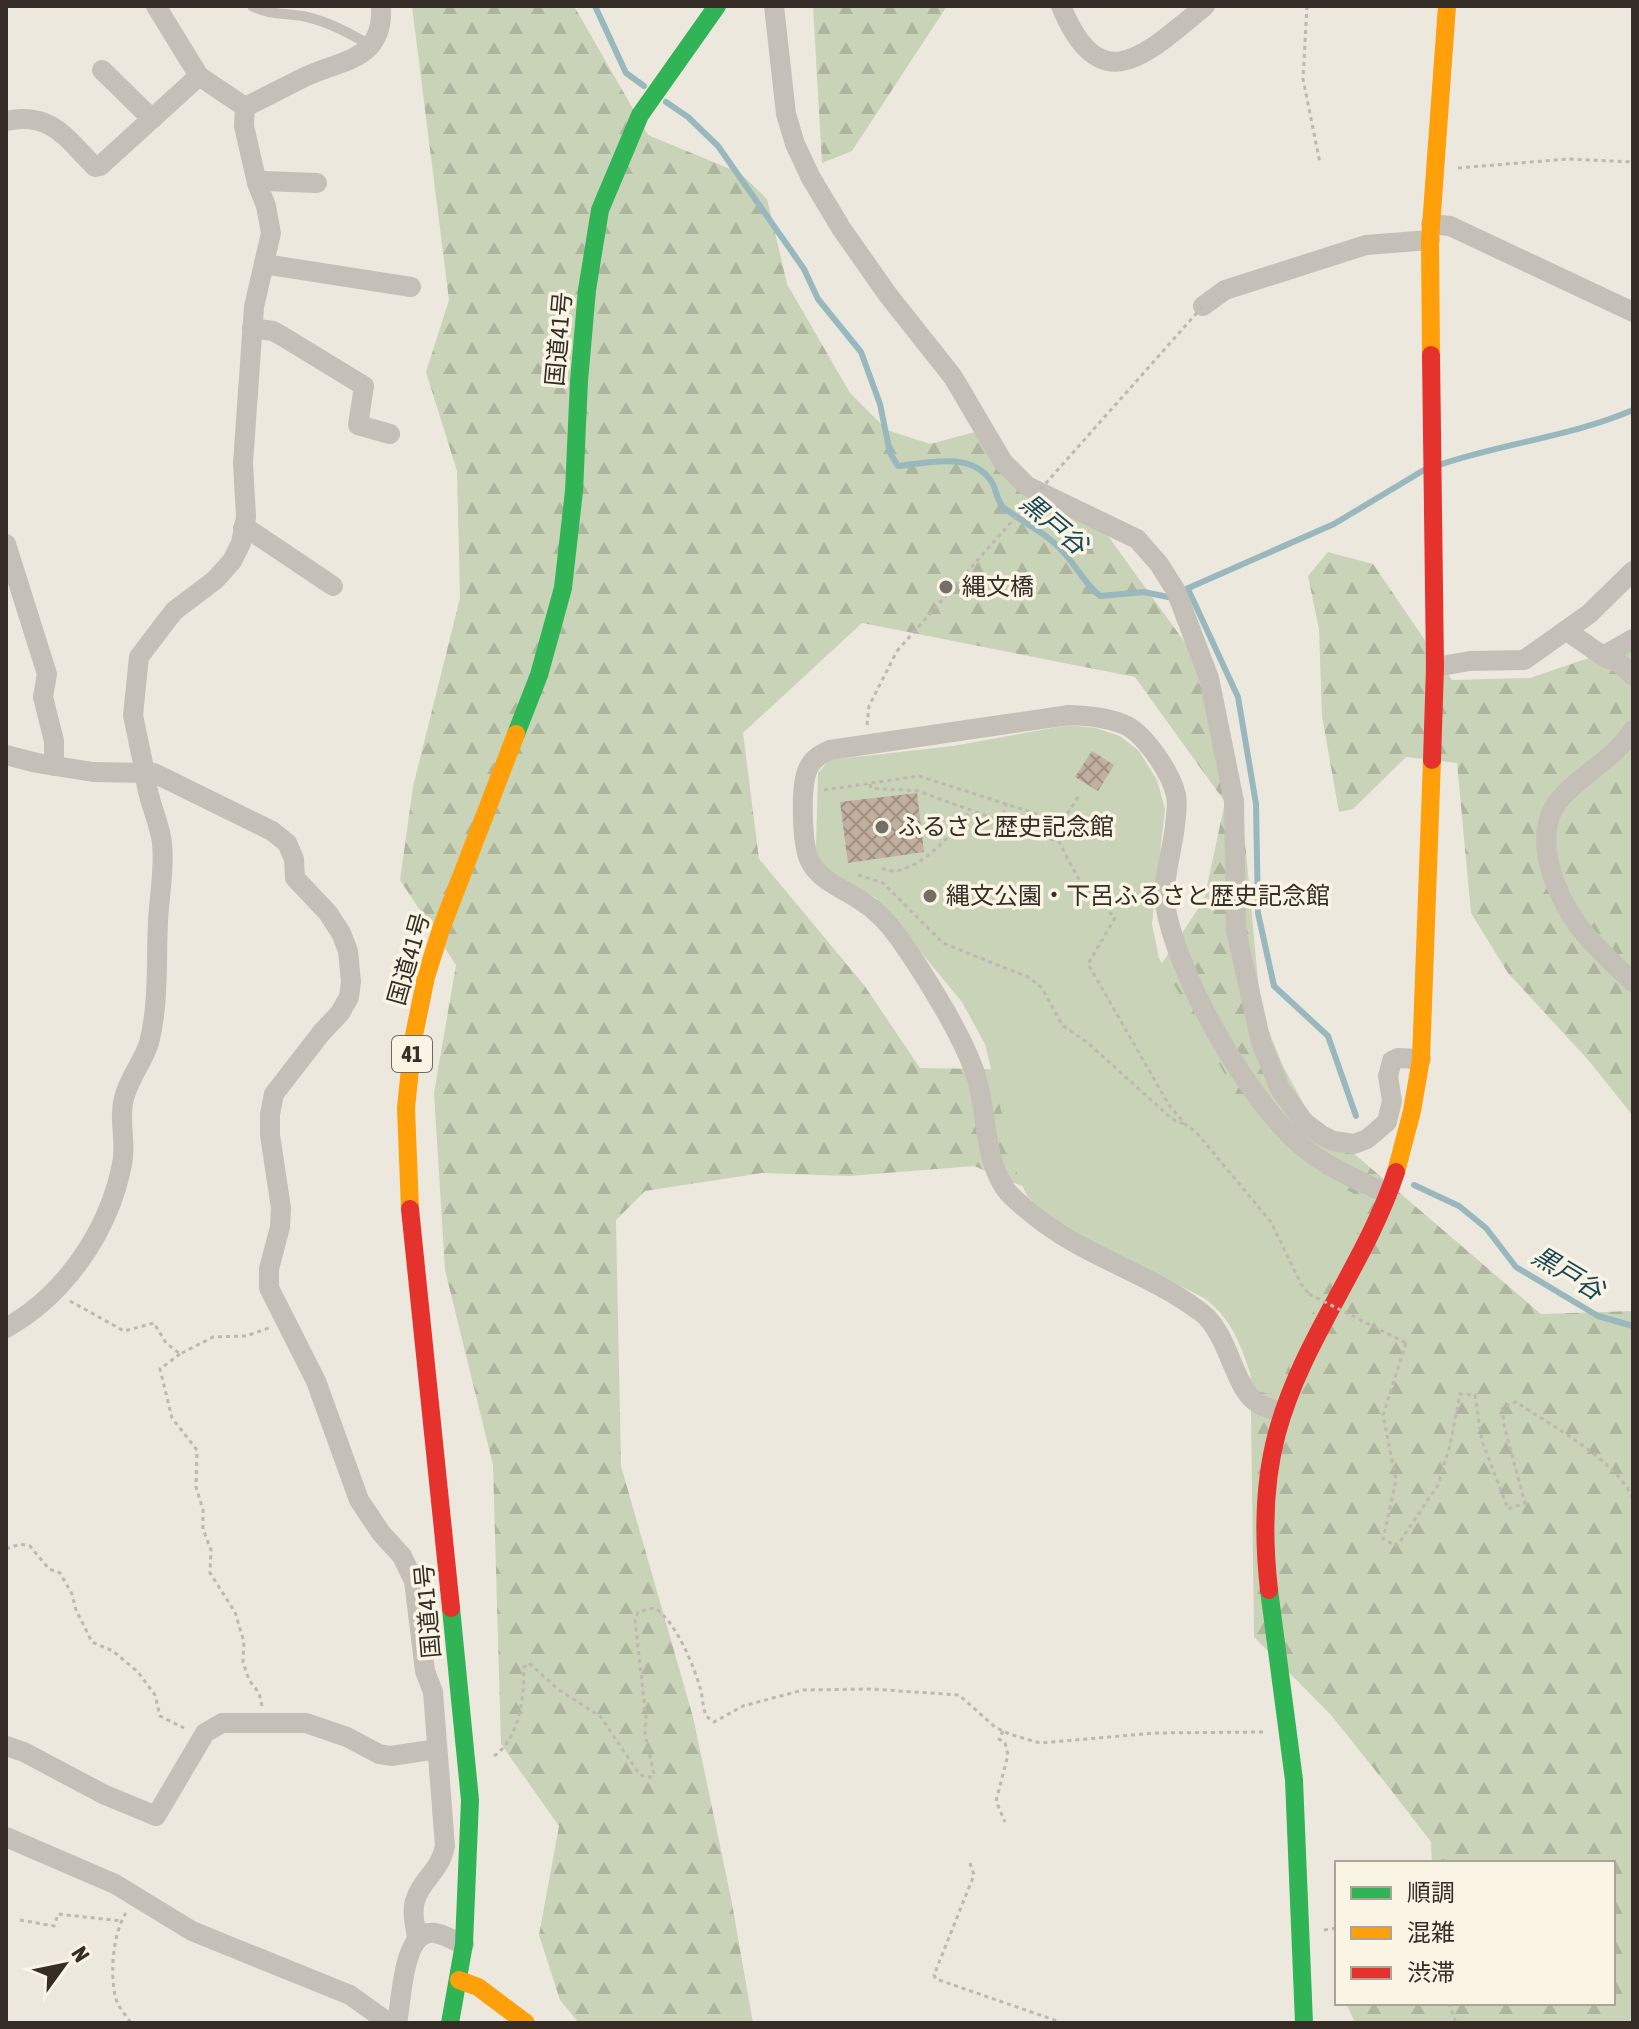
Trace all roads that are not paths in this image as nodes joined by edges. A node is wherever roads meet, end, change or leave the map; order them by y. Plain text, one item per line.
1 (156, 6) edge
2 (252, 6) edge
3 (381, 6) edge
4 (717, 6) edge
5 (774, 6) edge
6 (1061, 6) edge
7 (1205, 6) edge
8 (1447, 6) edge
9 (370, 45) junction
10 (102, 70) dead end
11 (199, 76) junction
12 (245, 107) junction
13 (152, 119) junction
14 (6, 121) edge
15 (257, 183) junction
16 (317, 183) dead end
17 (1430, 232) junction
18 (264, 264) junction
19 (411, 287) dead end
20 (1203, 306) road end
21 (1633, 312) edge
22 (252, 328) junction
23 (390, 434) dead end
24 (243, 528) junction
25 (6, 544) edge
26 (1633, 571) edge
27 (333, 586) dead end
28 (1567, 631) junction
29 (1633, 639) edge
30 (1603, 656) junction
31 (1435, 667) junction
32 (1633, 676) edge
33 (1633, 730) edge
34 (6, 755) edge
35 (54, 766) junction
36 (145, 773) junction
37 (1633, 982) edge
38 (1421, 1059) junction
39 (1388, 1194) junction
40 (6, 1328) edge
41 (1282, 1412) junction
42 (6, 1746) edge
43 (437, 1749) junction
44 (6, 1837) edge
45 (417, 1937) junction
46 (464, 1944) junction
47 (459, 1980) junction
48 (389, 2023) edge
49 (397, 2023) edge
50 (450, 2023) edge
51 (526, 2023) edge
52 (1304, 2023) edge

1 - 11 street
2 - 9 lane
3 - 9 street
4 - 46 main road, 国道41号 / 41
5 - 38 street
6 - 7 street
8 - 17 main road
9 - 12 street
10 - 13 street
11 - 12 street
11 - 13 street
12 - 15 street
13 - 14 street
15 - 16 street
15 - 18 street
17 - 20 street
17 - 21 street
17 - 31 main road
18 - 19 street
18 - 22 street
22 - 23 street
22 - 24 street
24 - 27 street
24 - 36 street
25 - 35 street
26 - 28 street
28 - 30 street
28 - 31 street
29 - 30 street
30 - 32 street
31 - 38 main road
33 - 37 street
34 - 35 street
35 - 36 street
36 - 40 street
36 - 43 street
38 - 39 main road
39 - 41 main road
39 - 41 street
41 - 52 main road
42 - 43 street
43 - 45 street
44 - 48 street
45 - 46 street
45 - 49 street
46 - 47 main road, 国道41号 / 41
47 - 50 main road, 国道41号 / 41
47 - 51 main road

